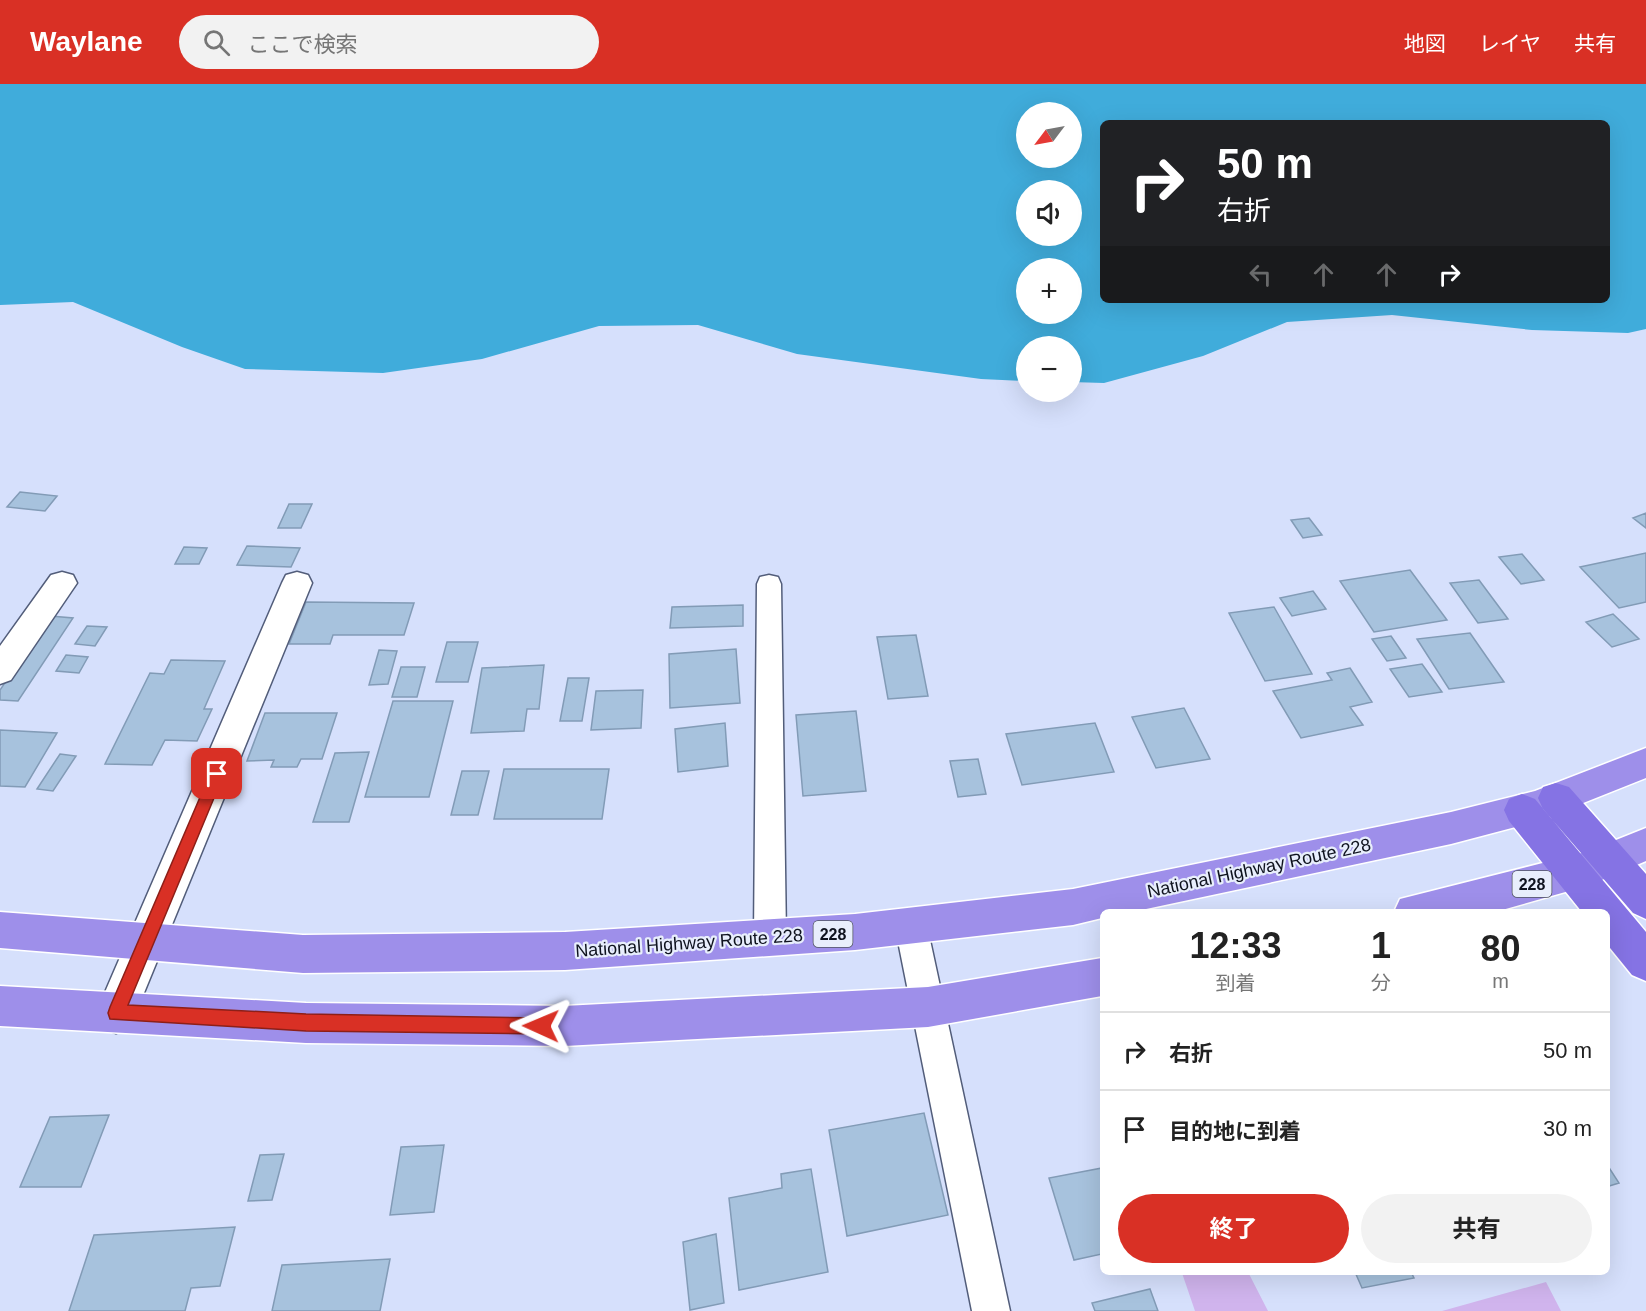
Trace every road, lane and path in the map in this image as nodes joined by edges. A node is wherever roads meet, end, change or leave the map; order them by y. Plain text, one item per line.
1 (62, 583) dead end
2 (297, 584) dead end
3 (769, 584) dead end
4 (0, 671) edge
5 (1646, 763) edge
6 (1540, 804) junction
7 (1646, 844) edge
8 (1610, 859) junction
9 (1574, 873) junction
10 (1646, 901) edge
11 (1427, 909) edge
12 (1603, 909) edge
13 (1610, 918) edge
14 (911, 926) junction
15 (0, 930) edge
16 (770, 937) junction
17 (146, 942) junction
18 (1646, 962) edge
19 (1100, 978) edge
20 (0, 1006) edge
21 (928, 1007) junction
22 (116, 1013) junction
23 (991, 1311) edge

1 - 4 street
2 - 17 street
3 - 16 lane
5 - 6 highway, National Highway Route 228 / 228
6 - 8 highway
6 - 9 highway
6 - 14 highway, National Highway Route 228 / 228
7 - 8 highway, 228
8 - 9 highway, 228
8 - 10 highway
9 - 11 highway, 228
9 - 12 highway
13 - 18 highway
14 - 16 highway, National Highway Route 228 / 228
14 - 21 lane
15 - 17 highway, National Highway Route 228 / 228
16 - 17 highway, National Highway Route 228 / 228
17 - 22 street
19 - 21 highway
20 - 22 highway
21 - 22 highway
21 - 23 lane

